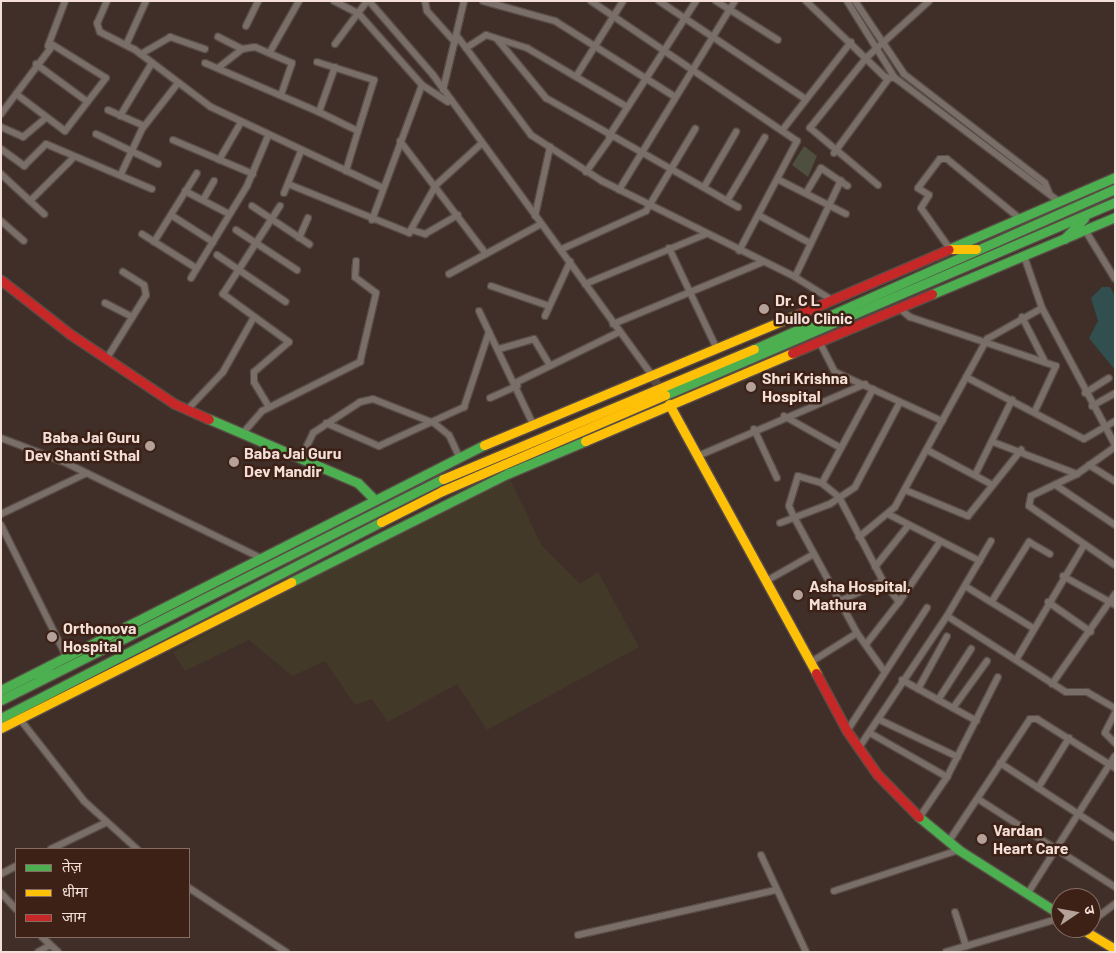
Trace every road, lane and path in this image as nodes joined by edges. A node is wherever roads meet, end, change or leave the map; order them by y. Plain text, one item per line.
1 (56, 1) edge
2 (107, 1) edge
3 (146, 1) edge
4 (258, 1) edge
5 (299, 1) edge
6 (334, 1) edge
7 (368, 1) edge
8 (425, 1) edge
9 (464, 1) edge
10 (483, 1) edge
11 (591, 1) edge
12 (623, 1) edge
13 (659, 1) edge
14 (696, 1) edge
15 (716, 1) edge
16 (735, 1) edge
17 (806, 1) edge
18 (847, 1) edge
19 (855, 1) edge
20 (929, 1) edge
21 (64, 3) edge
22 (730, 10) junction
23 (359, 14) junction
24 (615, 15) junction
25 (686, 18) junction
26 (246, 26) dead end
27 (714, 36) junction
28 (218, 37) dead end
29 (456, 39) junction
30 (497, 39) junction
31 (778, 40) dead end
32 (850, 42) junction
33 (335, 44) dead end
34 (126, 45) junction
35 (48, 46) junction
36 (596, 46) junction
37 (884, 46) junction
38 (205, 48) dead end
39 (466, 48) junction
40 (664, 48) junction
41 (242, 49) junction
42 (877, 51) junction
43 (270, 52) junction
44 (141, 54) junction
45 (866, 58) junction
46 (318, 62) dead end
47 (152, 63) junction
48 (36, 64) junction
49 (205, 64) dead end
50 (218, 68) junction
51 (335, 68) junction
52 (693, 68) junction
53 (577, 75) junction
54 (646, 77) junction
55 (892, 78) junction
56 (178, 84) junction
57 (422, 85) junction
58 (442, 90) junction
59 (16, 94) junction
60 (281, 95) junction
61 (675, 97) junction
62 (804, 98) junction
63 (88, 102) junction
64 (448, 102) junction
65 (939, 102) junction
66 (628, 107) junction
67 (932, 109) junction
68 (108, 110) dead end
69 (319, 112) junction
70 (1, 114) edge
71 (120, 116) junction
72 (46, 118) junction
73 (240, 124) junction
74 (144, 126) junction
75 (1, 127) edge
76 (784, 128) junction
77 (695, 129) dead end
78 (358, 131) junction
79 (736, 132) dead end
80 (96, 134) dead end
81 (268, 136) junction
82 (610, 137) junction
83 (765, 137) dead end
84 (173, 140) dead end
85 (400, 141) junction
86 (480, 145) junction
87 (550, 147) junction
88 (1, 149) edge
89 (301, 151) junction
90 (641, 151) junction
91 (131, 152) junction
92 (834, 153) junction
93 (72, 159) junction
94 (219, 160) junction
95 (158, 164) dead end
96 (1019, 164) junction
97 (672, 170) junction
98 (346, 171) junction
99 (1014, 171) junction
100 (586, 172) junction
101 (196, 173) dead end
102 (1, 174) edge
103 (121, 174) junction
104 (253, 174) junction
105 (1115, 177) edge
106 (779, 180) junction
107 (841, 180) junction
108 (214, 181) dead end
109 (288, 184) junction
110 (436, 185) junction
111 (878, 185) dead end
112 (848, 186) dead end
113 (383, 188) junction
114 (704, 188) junction
115 (152, 189) dead end
116 (1115, 189) edge
117 (619, 190) junction
118 (186, 191) junction
119 (284, 193) dead end
120 (806, 193) junction
121 (1049, 193) junction
122 (203, 200) junction
123 (30, 201) junction
124 (727, 201) junction
125 (1058, 201) junction
126 (1115, 202) edge
127 (651, 205) junction
128 (252, 206) dead end
129 (280, 206) dead end
130 (830, 206) junction
131 (738, 207) dead end
132 (44, 214) dead end
133 (229, 214) junction
134 (846, 214) dead end
135 (1088, 214) junction
136 (171, 215) junction
137 (458, 215) junction
138 (535, 216) junction
139 (760, 216) junction
140 (1115, 217) edge
141 (271, 218) junction
142 (308, 218) dead end
143 (1019, 218) junction
144 (372, 220) junction
145 (1, 221) edge
146 (542, 224) junction
147 (236, 230) dead end
148 (412, 230) junction
149 (1085, 230) junction
150 (142, 234) dead end
151 (704, 235) junction
152 (299, 238) junction
153 (1064, 239) junction
154 (24, 241) dead end
155 (154, 242) junction
156 (213, 242) junction
157 (255, 242) junction
158 (810, 243) junction
159 (309, 244) dead end
160 (669, 248) junction
161 (950, 249) junction
162 (980, 249) junction
163 (562, 250) junction
164 (739, 252) junction
165 (486, 254) junction
166 (217, 256) dead end
167 (1024, 256) junction
168 (356, 261) dead end
169 (570, 262) junction
170 (763, 262) junction
171 (196, 268) junction
172 (238, 269) junction
173 (297, 270) dead end
174 (123, 272) dead end
175 (449, 274) dead end
176 (795, 277) junction
177 (190, 278) dead end
178 (1115, 279) edge
179 (1, 280) edge
180 (585, 284) junction
181 (491, 286) dead end
182 (689, 291) junction
183 (832, 300) junction
184 (286, 302) dead end
185 (104, 303) dead end
186 (549, 306) junction
187 (1042, 308) junction
188 (900, 309) junction
189 (479, 311) dead end
190 (545, 316) dead end
191 (132, 317) junction
192 (254, 317) junction
193 (1022, 317) junction
194 (613, 324) junction
195 (489, 332) junction
196 (619, 332) junction
197 (987, 339) junction
198 (820, 343) junction
199 (498, 349) junction
200 (717, 349) junction
201 (107, 358) junction
202 (1045, 362) junction
203 (550, 366) junction
204 (652, 376) junction
205 (966, 377) junction
206 (1109, 378) dead end
207 (516, 384) junction
208 (865, 384) junction
209 (873, 389) junction
210 (1085, 393) junction
211 (1115, 393) edge
212 (490, 398) dead end
213 (1012, 400) junction
214 (900, 402) junction
215 (670, 405) junction
216 (1092, 406) junction
217 (269, 408) junction
218 (187, 410) junction
219 (1035, 411) junction
220 (784, 416) junction
221 (942, 421) junction
222 (1115, 421) edge
223 (532, 422) junction
224 (326, 423) junction
225 (434, 423) junction
226 (1103, 428) junction
227 (754, 429) junction
228 (243, 433) junction
229 (1, 438) edge
230 (993, 442) junction
231 (1115, 446) edge
232 (841, 448) junction
233 (926, 450) junction
234 (1021, 450) junction
235 (459, 456) junction
236 (698, 456) junction
237 (301, 458) junction
238 (1089, 465) junction
239 (87, 473) junction
240 (1077, 474) junction
241 (975, 475) junction
242 (776, 478) dead end
243 (1115, 481) edge
244 (822, 484) junction
245 (991, 484) junction
246 (1057, 486) junction
247 (905, 490) junction
248 (839, 497) junction
249 (373, 498) junction
250 (1, 514) edge
251 (888, 514) junction
252 (794, 517) junction
253 (780, 523) dead end
254 (1, 525) edge
255 (1115, 525) edge
256 (908, 526) junction
257 (860, 537) junction
258 (991, 541) dead end
259 (940, 542) junction
260 (1084, 545) junction
261 (814, 554) junction
262 (1050, 554) dead end
263 (259, 557) junction
264 (980, 561) junction
265 (1115, 565) edge
266 (875, 567) junction
267 (1063, 576) junction
268 (768, 580) junction
269 (883, 581) junction
270 (965, 586) junction
271 (1115, 594) edge
272 (840, 601) junction
273 (992, 601) junction
274 (899, 602) junction
275 (1048, 602) junction
276 (1112, 603) edge
277 (927, 608) dead end
278 (947, 616) junction
279 (1033, 628) junction
280 (1091, 632) junction
281 (858, 633) junction
282 (947, 636) dead end
283 (867, 642) junction
284 (971, 649) dead end
285 (66, 656) junction
286 (1016, 660) junction
287 (987, 661) dead end
288 (811, 662) junction
289 (49, 666) junction
290 (884, 671) junction
291 (998, 677) dead end
292 (902, 680) junction
293 (37, 682) junction
294 (1052, 684) junction
295 (918, 689) junction
296 (1, 690) edge
297 (1, 700) edge
298 (938, 700) junction
299 (953, 708) junction
300 (1115, 708) edge
301 (1115, 713) edge
302 (1, 718) edge
303 (19, 718) junction
304 (880, 720) junction
305 (977, 721) junction
306 (1, 728) edge
307 (847, 731) junction
308 (870, 733) junction
309 (1069, 738) junction
310 (1115, 744) edge
311 (858, 749) junction
312 (1115, 756) edge
313 (958, 757) junction
314 (1000, 763) junction
315 (1112, 767) edge
316 (947, 777) junction
317 (1038, 788) junction
318 (978, 799) junction
319 (1079, 815) junction
320 (919, 818) junction
321 (105, 823) junction
322 (1115, 838) edge
323 (949, 841) junction
324 (53, 848) edge
325 (136, 848) edge
326 (1057, 849) junction
327 (959, 850) junction
328 (761, 855) dead end
329 (15, 867) edge
330 (1, 874) edge
331 (1115, 887) edge
332 (190, 889) edge
333 (776, 890) junction
334 (834, 891) dead end
335 (1, 893) edge
336 (1028, 893) junction
337 (1115, 904) edge
338 (15, 908) edge
339 (1051, 910) edge
340 (955, 912) dead end
341 (1101, 914) edge
342 (1051, 920) edge
343 (578, 934) dead end
344 (43, 938) edge
345 (1097, 938) edge
346 (50, 945) junction
347 (966, 946) junction
348 (1115, 949) edge
349 (38, 952) edge
350 (58, 952) edge
351 (286, 952) edge
352 (806, 952) edge
353 (946, 952) edge

1 - 21 street
2 - 34 street
3 - 34 street
4 - 26 street
5 - 43 street
6 - 23 street
7 - 23 street
7 - 58 street
8 - 29 street
9 - 29 street
10 - 36 street
11 - 24 street
12 - 24 street
13 - 25 street
14 - 25 street
15 - 22 street
16 - 22 street
17 - 32 street
18 - 42 street
19 - 37 street
20 - 37 street
21 - 35 street
22 - 27 street
22 - 31 street
23 - 33 street
23 - 57 street
24 - 36 street
24 - 40 street
25 - 27 street
25 - 40 street
27 - 52 street
27 - 62 street
28 - 41 street
29 - 39 street
29 - 58 street
30 - 39 street
30 - 53 street
30 - 82 street
32 - 45 street
32 - 62 street
34 - 44 street
35 - 48 street
35 - 63 street
36 - 53 street
36 - 54 street
37 - 42 street
37 - 65 street
38 - 44 street
39 - 87 street
40 - 52 street
40 - 54 street
41 - 43 street
41 - 50 street
42 - 45 street
42 - 55 street
43 - 60 street
44 - 47 street
45 - 55 street
45 - 92 street
46 - 51 street
47 - 56 street
47 - 71 street
48 - 59 street
48 - 63 street
49 - 50 street
50 - 60 street
51 - 69 street
51 - 78 street
52 - 61 street
52 - 76 street
53 - 66 street
54 - 61 street
54 - 66 street
55 - 67 street
55 - 92 street
56 - 73 street
56 - 74 street
57 - 64 street
57 - 85 street
58 - 64 street
59 - 70 street
59 - 72 street
60 - 69 street
61 - 90 street
62 - 76 street
63 - 72 street
64 - 86 street
65 - 67 street
65 - 96 street
66 - 82 street
67 - 99 street
68 - 71 street
69 - 78 street
71 - 74 street
72 - 75 street
73 - 81 street
73 - 94 street
74 - 91 street
76 - 106 street
77 - 97 street
78 - 98 street
79 - 114 street
80 - 91 street
81 - 89 street
81 - 104 street
82 - 90 street
82 - 100 street
83 - 124 street
84 - 94 street
85 - 110 street
85 - 113 street
86 - 110 street
86 - 138 street
87 - 100 street
87 - 138 street
88 - 93 street
89 - 98 street
89 - 109 street
90 - 97 street
90 - 117 street
91 - 95 street
91 - 103 street
92 - 111 street
93 - 103 street
93 - 123 street
94 - 104 street
96 - 99 street
96 - 121 street
97 - 114 street
97 - 127 street
98 - 113 street
99 - 121 street
100 - 117 street
101 - 118 street
102 - 123 street
103 - 115 street
104 - 133 street
105 - 125 main road
106 - 120 street
106 - 139 street
107 - 112 street
107 - 120 street
107 - 130 street
108 - 122 street
109 - 119 street
109 - 144 street
110 - 137 street
110 - 148 street
113 - 144 street
114 - 124 street
116 - 162 main road
117 - 127 street
118 - 122 street
118 - 136 street
120 - 130 street
121 - 125 street
122 - 133 street
123 - 132 street
124 - 131 street
125 - 143 main road
126 - 135 main road
127 - 151 street
127 - 163 street
128 - 141 street
129 - 141 street
130 - 134 street
130 - 158 street
133 - 156 street
135 - 153 main road
135 - 302 main road
136 - 155 street
136 - 156 street
137 - 148 street
137 - 165 street
138 - 146 street
139 - 158 street
139 - 164 street
140 - 149 main road
141 - 152 street
141 - 157 street
142 - 152 street
143 - 161 main road
143 - 161 street
144 - 148 street
145 - 154 street
146 - 163 street
146 - 165 street
147 - 157 street
149 - 153 main road
149 - 178 street
150 - 155 street
151 - 160 street
151 - 164 street
152 - 159 street
153 - 167 main road
155 - 171 street
156 - 171 street
157 - 172 street
157 - 173 street
158 - 176 street
160 - 180 street
160 - 182 street
161 - 162 main road
161 - 183 main road
162 - 293 main road
163 - 169 street
164 - 170 street
165 - 175 street
166 - 172 street
167 - 187 street
167 - 188 main road
168 - 217 street
169 - 180 street
169 - 186 street
170 - 176 street
170 - 182 street
171 - 177 street
172 - 184 street
172 - 192 street
174 - 191 street
176 - 183 street
179 - 201 main road
180 - 194 street
181 - 186 street
182 - 194 street
182 - 200 street
183 - 200 main road
185 - 191 street
186 - 190 street
187 - 193 street
187 - 210 street
188 - 197 street
188 - 198 main road
189 - 195 street
191 - 201 street
192 - 217 street
192 - 218 street
193 - 197 street
193 - 202 street
194 - 196 street
195 - 199 street
195 - 225 street
196 - 203 street
196 - 204 street
197 - 202 street
197 - 205 street
198 - 208 street
198 - 215 main road
199 - 203 street
199 - 207 street
200 - 204 main road
201 - 218 main road
202 - 219 street
203 - 207 street
204 - 223 main road
205 - 213 street
205 - 221 street
206 - 210 street
207 - 212 street
207 - 223 street
208 - 209 street
208 - 220 street
209 - 214 street
209 - 232 street
210 - 216 street
211 - 216 street
213 - 219 street
213 - 230 street
214 - 221 street
214 - 248 street
215 - 236 main road
215 - 303 main road
216 - 226 street
217 - 228 street
218 - 228 main road
219 - 226 street
220 - 227 street
220 - 232 street
221 - 233 street
222 - 226 street
223 - 235 main road
224 - 225 street
224 - 225 street
224 - 237 street
225 - 235 street
226 - 231 street
227 - 236 street
227 - 242 street
228 - 237 main road
229 - 239 street
230 - 234 street
230 - 241 street
231 - 238 street
232 - 244 street
233 - 241 street
233 - 247 street
234 - 240 street
234 - 245 street
235 - 249 main road
236 - 268 main road
237 - 249 main road
238 - 240 street
238 - 243 street
239 - 250 street
239 - 263 street
240 - 246 street
241 - 245 street
244 - 248 street
244 - 252 street
245 - 247 street
246 - 255 street
246 - 260 street
247 - 251 street
248 - 252 street
248 - 257 street
249 - 263 main road
251 - 256 street
251 - 257 street
252 - 253 street
252 - 261 street
254 - 285 street
256 - 259 street
256 - 266 street
257 - 266 street
258 - 264 street
259 - 264 street
259 - 274 street
260 - 265 street
260 - 267 street
261 - 268 street
261 - 272 street
262 - 273 street
263 - 285 main road
264 - 270 street
266 - 269 street
267 - 275 street
267 - 276 street
268 - 288 main road
269 - 272 street
269 - 274 street
270 - 273 street
270 - 278 street
271 - 276 street
272 - 281 street
273 - 279 street
274 - 283 street
275 - 279 street
275 - 280 street
276 - 280 street
277 - 290 street
278 - 286 street
278 - 292 street
279 - 286 street
280 - 294 street
281 - 283 street
281 - 288 street
282 - 295 street
283 - 290 street
284 - 298 street
285 - 289 main road
286 - 294 street
287 - 299 street
288 - 307 main road
289 - 293 main road
289 - 296 main road
290 - 307 street
291 - 305 street
292 - 295 street
292 - 304 street
293 - 297 main road
294 - 300 street
295 - 298 street
298 - 299 street
299 - 305 street
301 - 310 street
303 - 306 main road
303 - 321 street
304 - 308 street
304 - 313 street
305 - 313 street
307 - 311 main road
308 - 311 street
308 - 316 street
309 - 314 street
309 - 315 street
309 - 317 street
311 - 320 main road
312 - 315 street
313 - 316 street
314 - 317 street
314 - 318 street
315 - 319 street
316 - 320 street
317 - 319 street
318 - 323 street
318 - 326 street
319 - 322 street
319 - 326 street
320 - 323 main road
321 - 324 street
321 - 325 street
323 - 327 main road
326 - 331 street
326 - 336 street
327 - 334 street
327 - 336 main road
328 - 333 street
329 - 330 street
332 - 351 street
333 - 343 street
333 - 352 street
335 - 338 street
336 - 339 main road
337 - 341 street
340 - 347 street
342 - 347 street
344 - 346 street
345 - 348 main road
346 - 349 street
346 - 350 street
347 - 353 street

